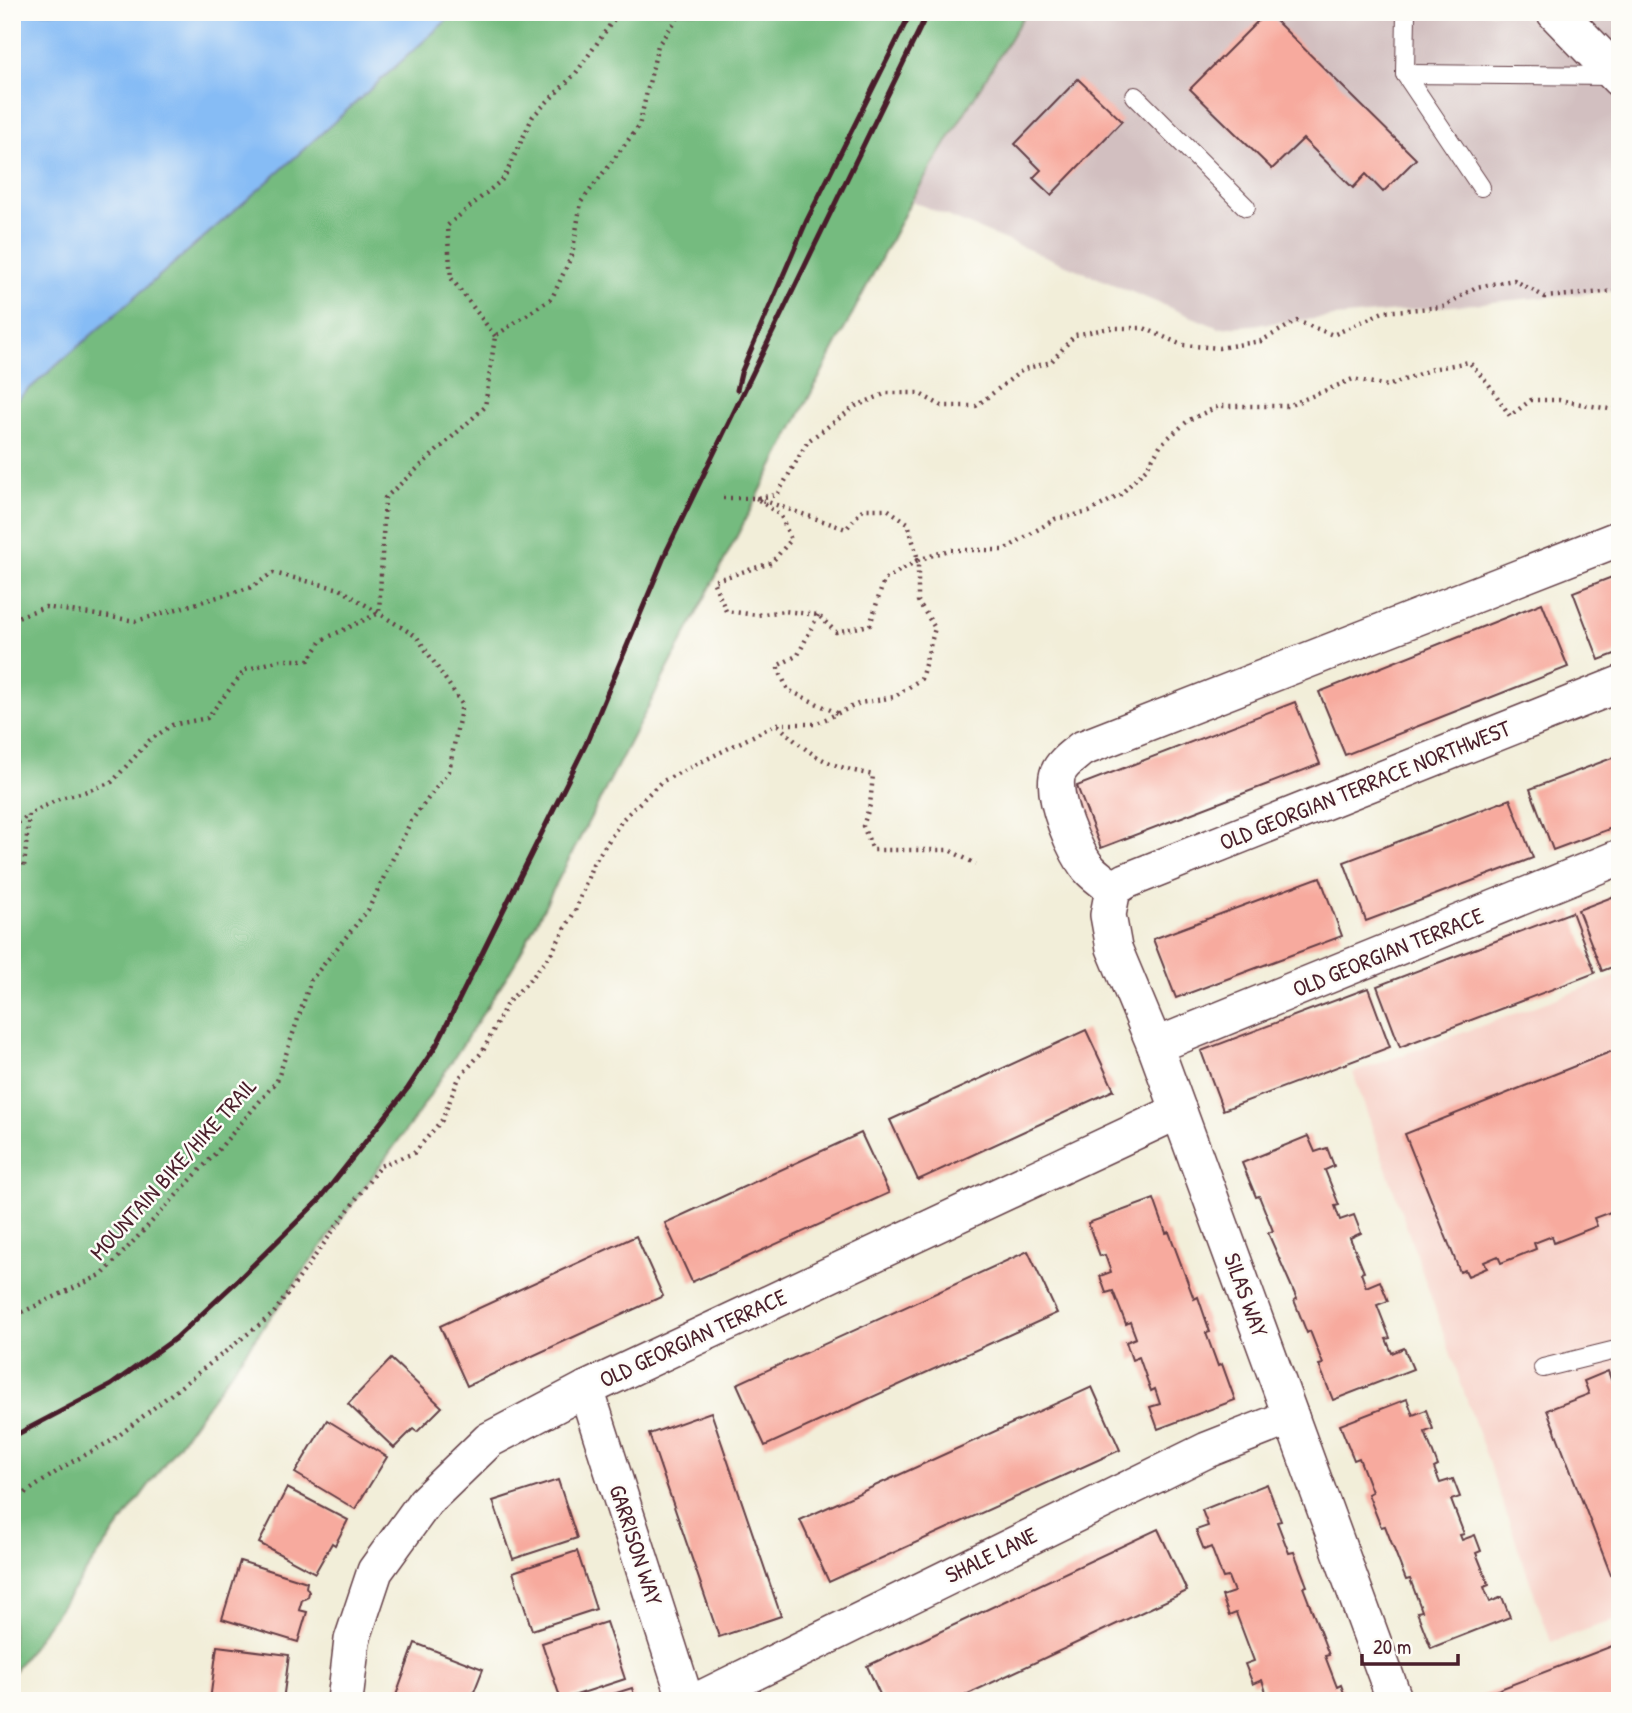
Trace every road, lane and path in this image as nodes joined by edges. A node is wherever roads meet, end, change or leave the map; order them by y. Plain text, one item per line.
1 (619, 12) edge
2 (682, 12) edge
3 (1406, 12) edge
4 (1556, 12) edge
5 (1405, 74) junction
6 (1619, 77) edge
7 (1135, 96) dead end
8 (1481, 187) dead end
9 (1246, 206) dead end
10 (1620, 294) edge
11 (495, 336) junction
12 (1620, 411) edge
13 (723, 498) dead end
14 (756, 498) junction
15 (1620, 538) edge
16 (918, 560) junction
17 (379, 613) junction
18 (818, 615) junction
19 (12, 619) edge
20 (1620, 684) edge
21 (837, 713) junction
22 (777, 724) junction
23 (29, 814) junction
24 (12, 827) edge
25 (1620, 857) edge
26 (976, 864) dead end
27 (12, 871) edge
28 (1113, 889) junction
29 (1156, 1046) junction
30 (1179, 1111) junction
31 (12, 1317) edge
32 (1620, 1349) edge
33 (1543, 1368) dead end
34 (586, 1389) junction
35 (1291, 1417) junction
36 (12, 1497) edge
37 (345, 1701) edge
38 (686, 1701) edge
39 (696, 1701) edge
40 (1395, 1701) edge

1 - 11 path
2 - 11 path
3 - 5 lane
4 - 6 main road
5 - 6 lane
5 - 8 lane
7 - 9 lane
10 - 14 path
11 - 17 path
12 - 16 path
13 - 14 path
14 - 16 path
14 - 18 path
15 - 28 street
16 - 18 path
16 - 21 path
17 - 19 path, MOUNTAIN BIKE/HIKE TRAIL
17 - 23 path
17 - 31 path, MOUNTAIN BIKE/HIKE TRAIL
18 - 21 path
20 - 28 street, OLD GEORGIAN TERRACE NORTHWEST
21 - 22 path
22 - 26 path
22 - 36 path
23 - 24 path
23 - 27 path
25 - 29 street, OLD GEORGIAN TERRACE
28 - 29 street, SILAS WAY
29 - 30 street, SILAS WAY
30 - 34 street, OLD GEORGIAN TERRACE
30 - 35 street, SILAS WAY
32 - 33 lane
34 - 37 street, OLD GEORGIAN TERRACE
34 - 38 street, GARRISON WAY
35 - 39 street, SHALE LANE
35 - 40 street, SILAS WAY

